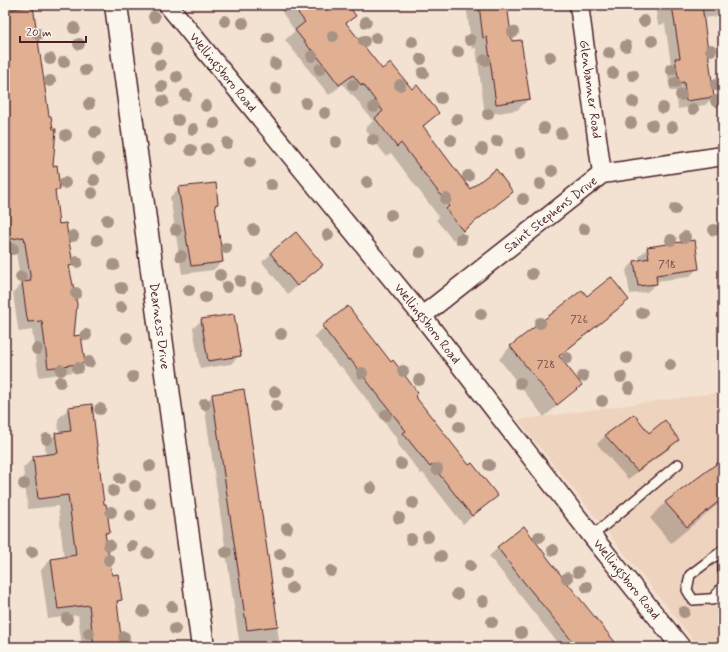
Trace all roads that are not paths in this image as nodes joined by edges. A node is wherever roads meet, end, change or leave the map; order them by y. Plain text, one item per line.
1 (116, 5) edge
2 (168, 5) edge
3 (579, 5) edge
4 (723, 156) edge
5 (602, 174) junction
6 (422, 316) junction
7 (678, 464) dead end
8 (592, 536) junction
9 (723, 550) edge
10 (723, 564) edge
11 (723, 571) edge
12 (723, 586) edge
13 (723, 598) edge
14 (712, 600) junction
15 (203, 647) edge
16 (681, 647) edge

1 - 15 street, Dearness Drive
2 - 6 street, Wellingsboro Road
3 - 5 street, Glenbanner Road
4 - 5 street, Saint Stephens Drive
5 - 6 street, Saint Stephens Drive
6 - 8 street, Wellingsboro Road
7 - 8 lane
8 - 16 street, Wellingsboro Road
9 - 14 lane
10 - 11 lane
12 - 14 lane
13 - 14 lane

